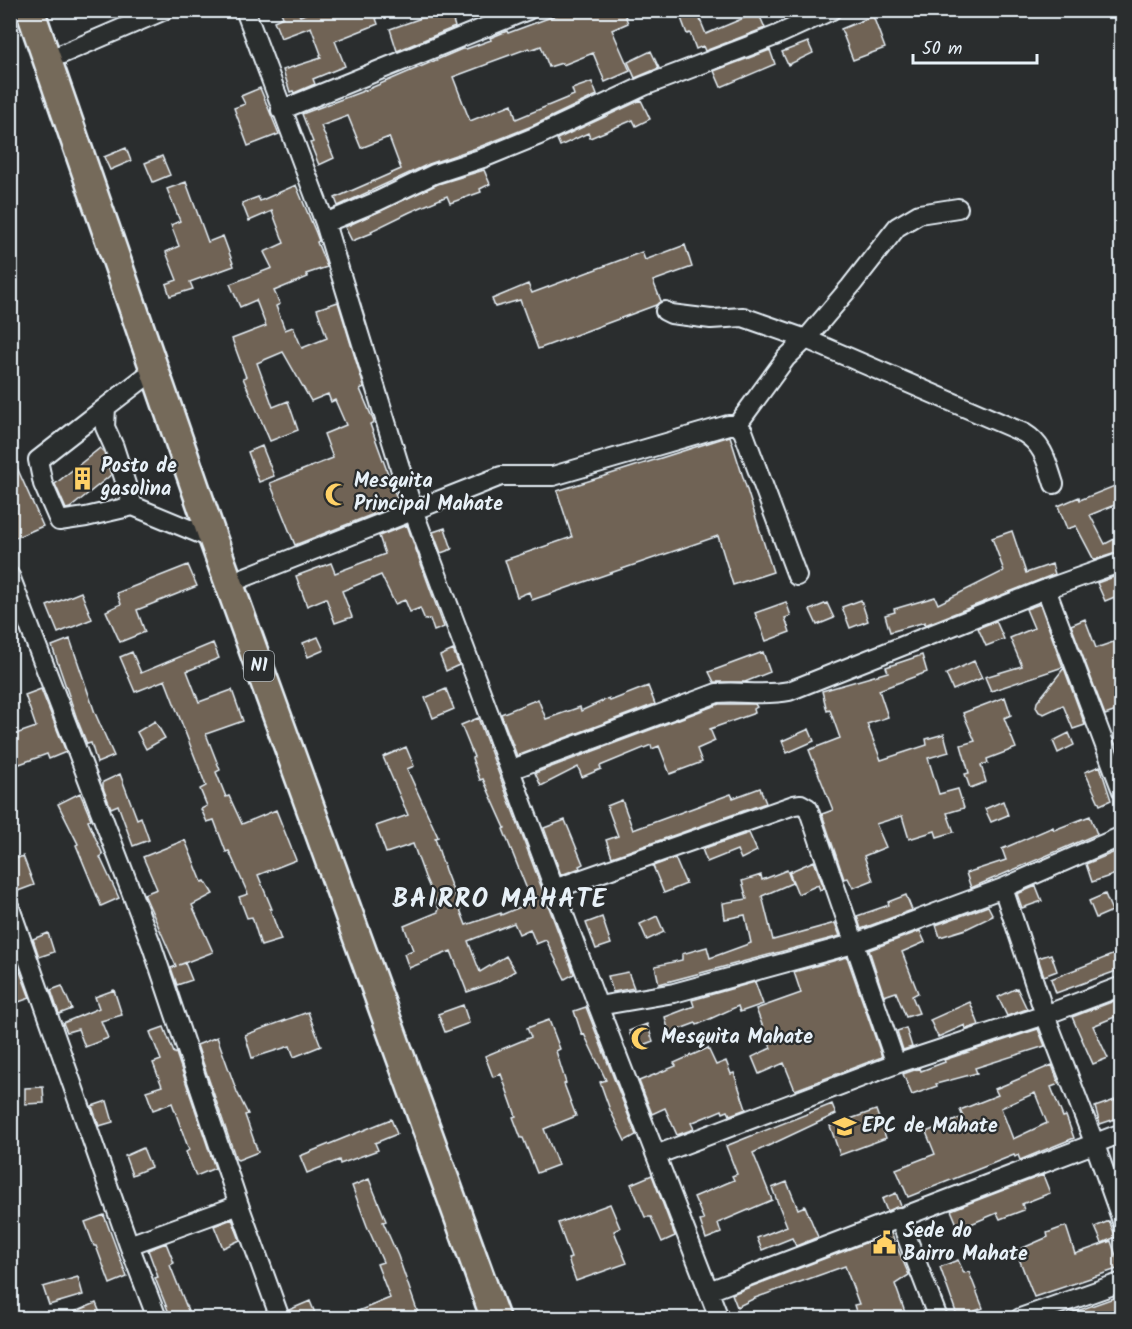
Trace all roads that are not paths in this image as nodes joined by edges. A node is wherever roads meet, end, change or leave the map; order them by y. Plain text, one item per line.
1 (30, 10) edge
2 (165, 10) edge
3 (245, 10) edge
4 (528, 10) edge
5 (832, 10) edge
6 (48, 60) junction
7 (281, 110) junction
8 (958, 208) dead end
9 (325, 223) junction
10 (665, 311) dead end
11 (806, 339) junction
12 (153, 370) junction
13 (106, 407) junction
14 (737, 425) junction
15 (1054, 484) dead end
16 (133, 506) junction
17 (413, 510) junction
18 (213, 539) junction
19 (1122, 562) edge
20 (10, 576) edge
21 (797, 576) dead end
22 (230, 583) junction
23 (1046, 589) junction
24 (510, 770) junction
25 (1122, 791) edge
26 (1122, 836) edge
27 (1003, 888) junction
28 (554, 889) junction
29 (10, 908) edge
30 (853, 944) junction
31 (1122, 986) edge
32 (598, 1006) junction
33 (1045, 1015) junction
34 (896, 1064) junction
35 (1122, 1132) edge
36 (1094, 1142) junction
37 (656, 1155) junction
38 (239, 1205) junction
39 (899, 1217) junction
40 (1122, 1221) edge
41 (129, 1245) junction
42 (1122, 1282) edge
43 (709, 1291) junction
44 (157, 1318) edge
45 (280, 1318) edge
46 (495, 1318) edge
47 (719, 1318) edge
48 (938, 1318) edge
49 (1020, 1318) edge

1 - 6 highway, N1
2 - 6 street
3 - 7 street
4 - 7 street
5 - 9 street
6 - 12 highway, N1
7 - 9 street
8 - 11 street
9 - 17 street
10 - 11 street
11 - 14 street
11 - 15 street
12 - 13 street
12 - 18 highway, N1
13 - 16 street
13 - 16 street
14 - 17 street
14 - 21 street
16 - 18 street
17 - 22 street
17 - 24 street
18 - 22 highway, N1
19 - 23 street
20 - 38 street
22 - 46 highway, N1
23 - 24 street
23 - 25 street
24 - 28 street
26 - 27 street
27 - 30 street
27 - 33 street
28 - 30 street
28 - 32 street
29 - 41 street
30 - 32 street
30 - 34 street
31 - 33 street
32 - 37 street
33 - 34 street
33 - 36 street
34 - 37 street
35 - 36 street
36 - 39 street
36 - 40 street
37 - 43 street
38 - 41 street
38 - 45 street
39 - 43 street
39 - 48 street
41 - 44 street
42 - 49 street
43 - 47 street

